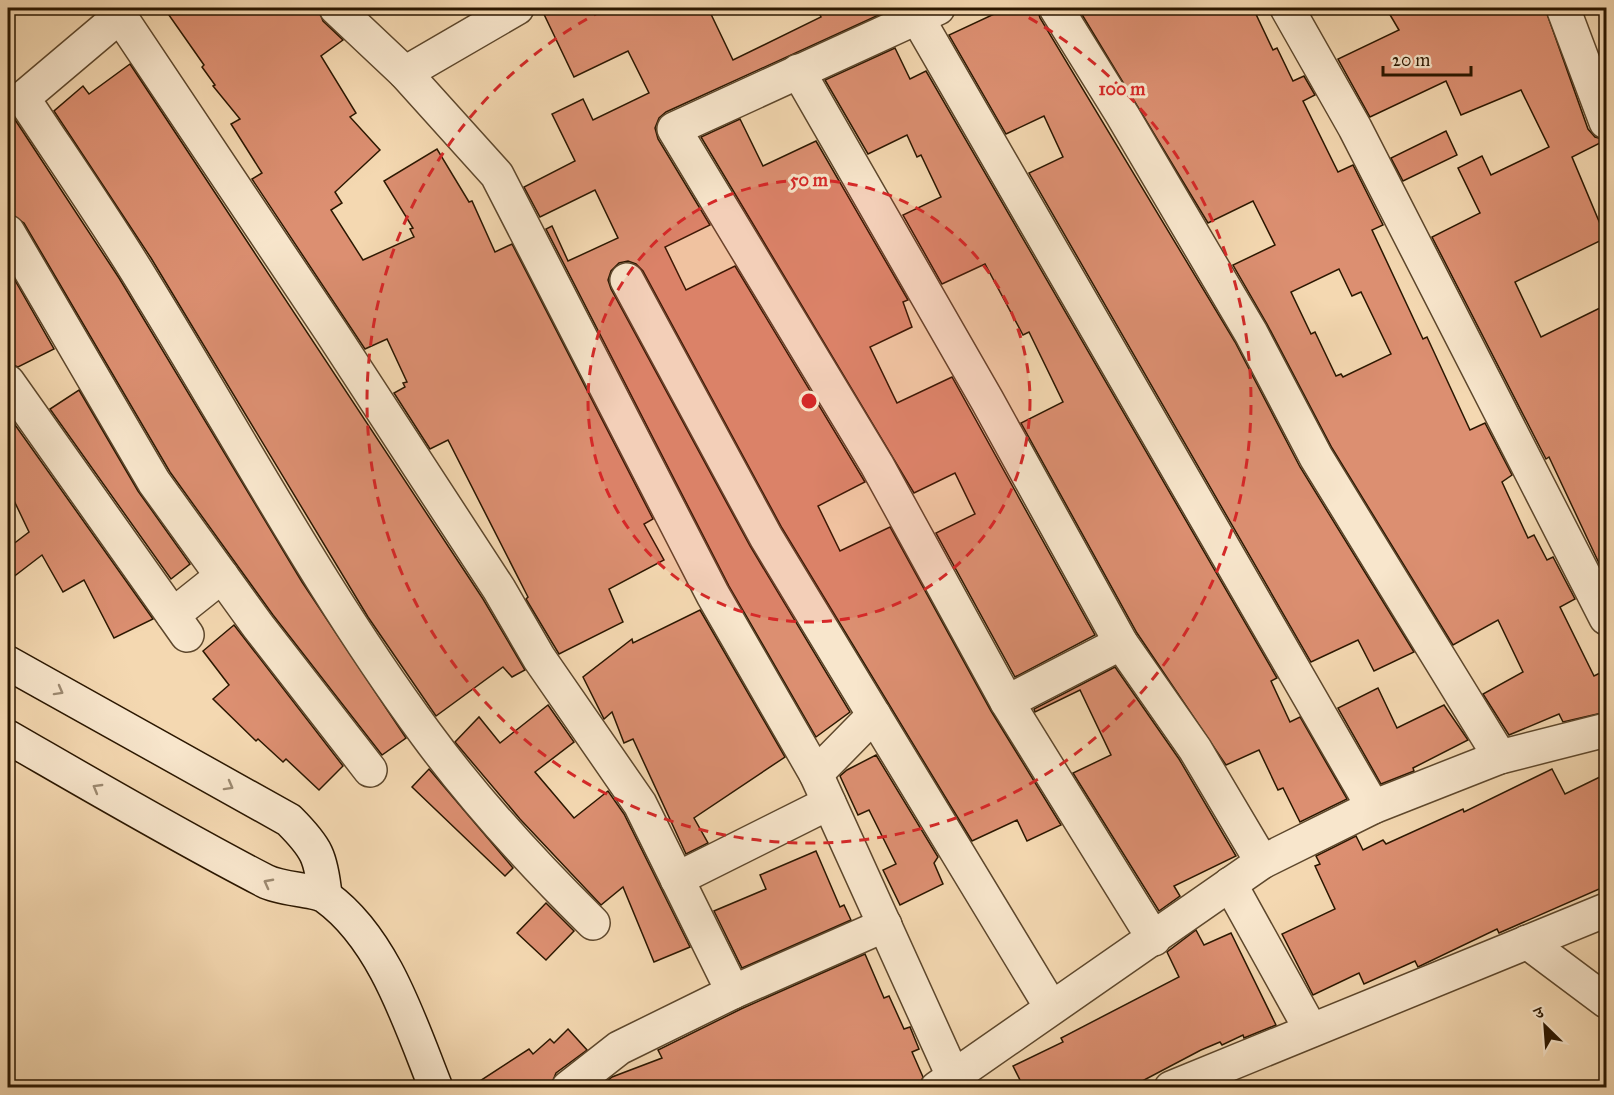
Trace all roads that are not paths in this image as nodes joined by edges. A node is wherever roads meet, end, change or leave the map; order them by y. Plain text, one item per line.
1 (336, 8) edge
2 (1056, 8) edge
3 (1287, 8) edge
4 (1563, 8) edge
5 (510, 9) edge
6 (928, 13) edge
7 (798, 71) junction
8 (405, 73) junction
9 (1606, 122) edge
10 (8, 232) edge
11 (627, 280) dead end
12 (8, 382) edge
13 (222, 576) junction
14 (1606, 618) edge
15 (1121, 643) junction
16 (8, 663) edge
17 (1007, 702) junction
18 (873, 715) junction
19 (1606, 730) edge
20 (8, 737) edge
21 (1500, 757) junction
22 (370, 770) dead end
23 (822, 788) junction
24 (1373, 807) junction
25 (1262, 862) junction
26 (677, 879) junction
27 (1230, 884) junction
28 (325, 895) junction
29 (1606, 910) edge
30 (593, 923) dead end
31 (885, 925) junction
32 (1154, 939) junction
33 (1527, 942) junction
34 (733, 992) junction
35 (1606, 1001) edge
36 (1051, 1007) junction
37 (1311, 1030) junction
38 (951, 1084) edge
39 (435, 1088) edge
40 (568, 1088) edge
41 (1171, 1088) edge

1 - 8 street
2 - 21 street
3 - 14 street
4 - 9 street
5 - 8 street
6 - 7 street
6 - 24 street
7 - 15 street
7 - 17 street
8 - 23 street
10 - 13 street
11 - 18 street
12 - 13 street
13 - 22 street
15 - 17 street
15 - 25 street
16 -> 28 street
17 - 32 street
18 - 23 street
18 - 36 street
19 - 21 street
28 -> 20 street
21 - 24 street
23 - 26 street
23 - 31 street
24 - 25 street
25 - 27 street
26 - 30 street
26 - 34 street
27 - 32 street
27 - 37 street
28 - 39 street
29 - 33 street
31 - 34 street
31 - 38 street
32 - 36 street
33 - 35 street
33 - 37 street
34 - 40 street
36 - 38 street
37 - 41 street

